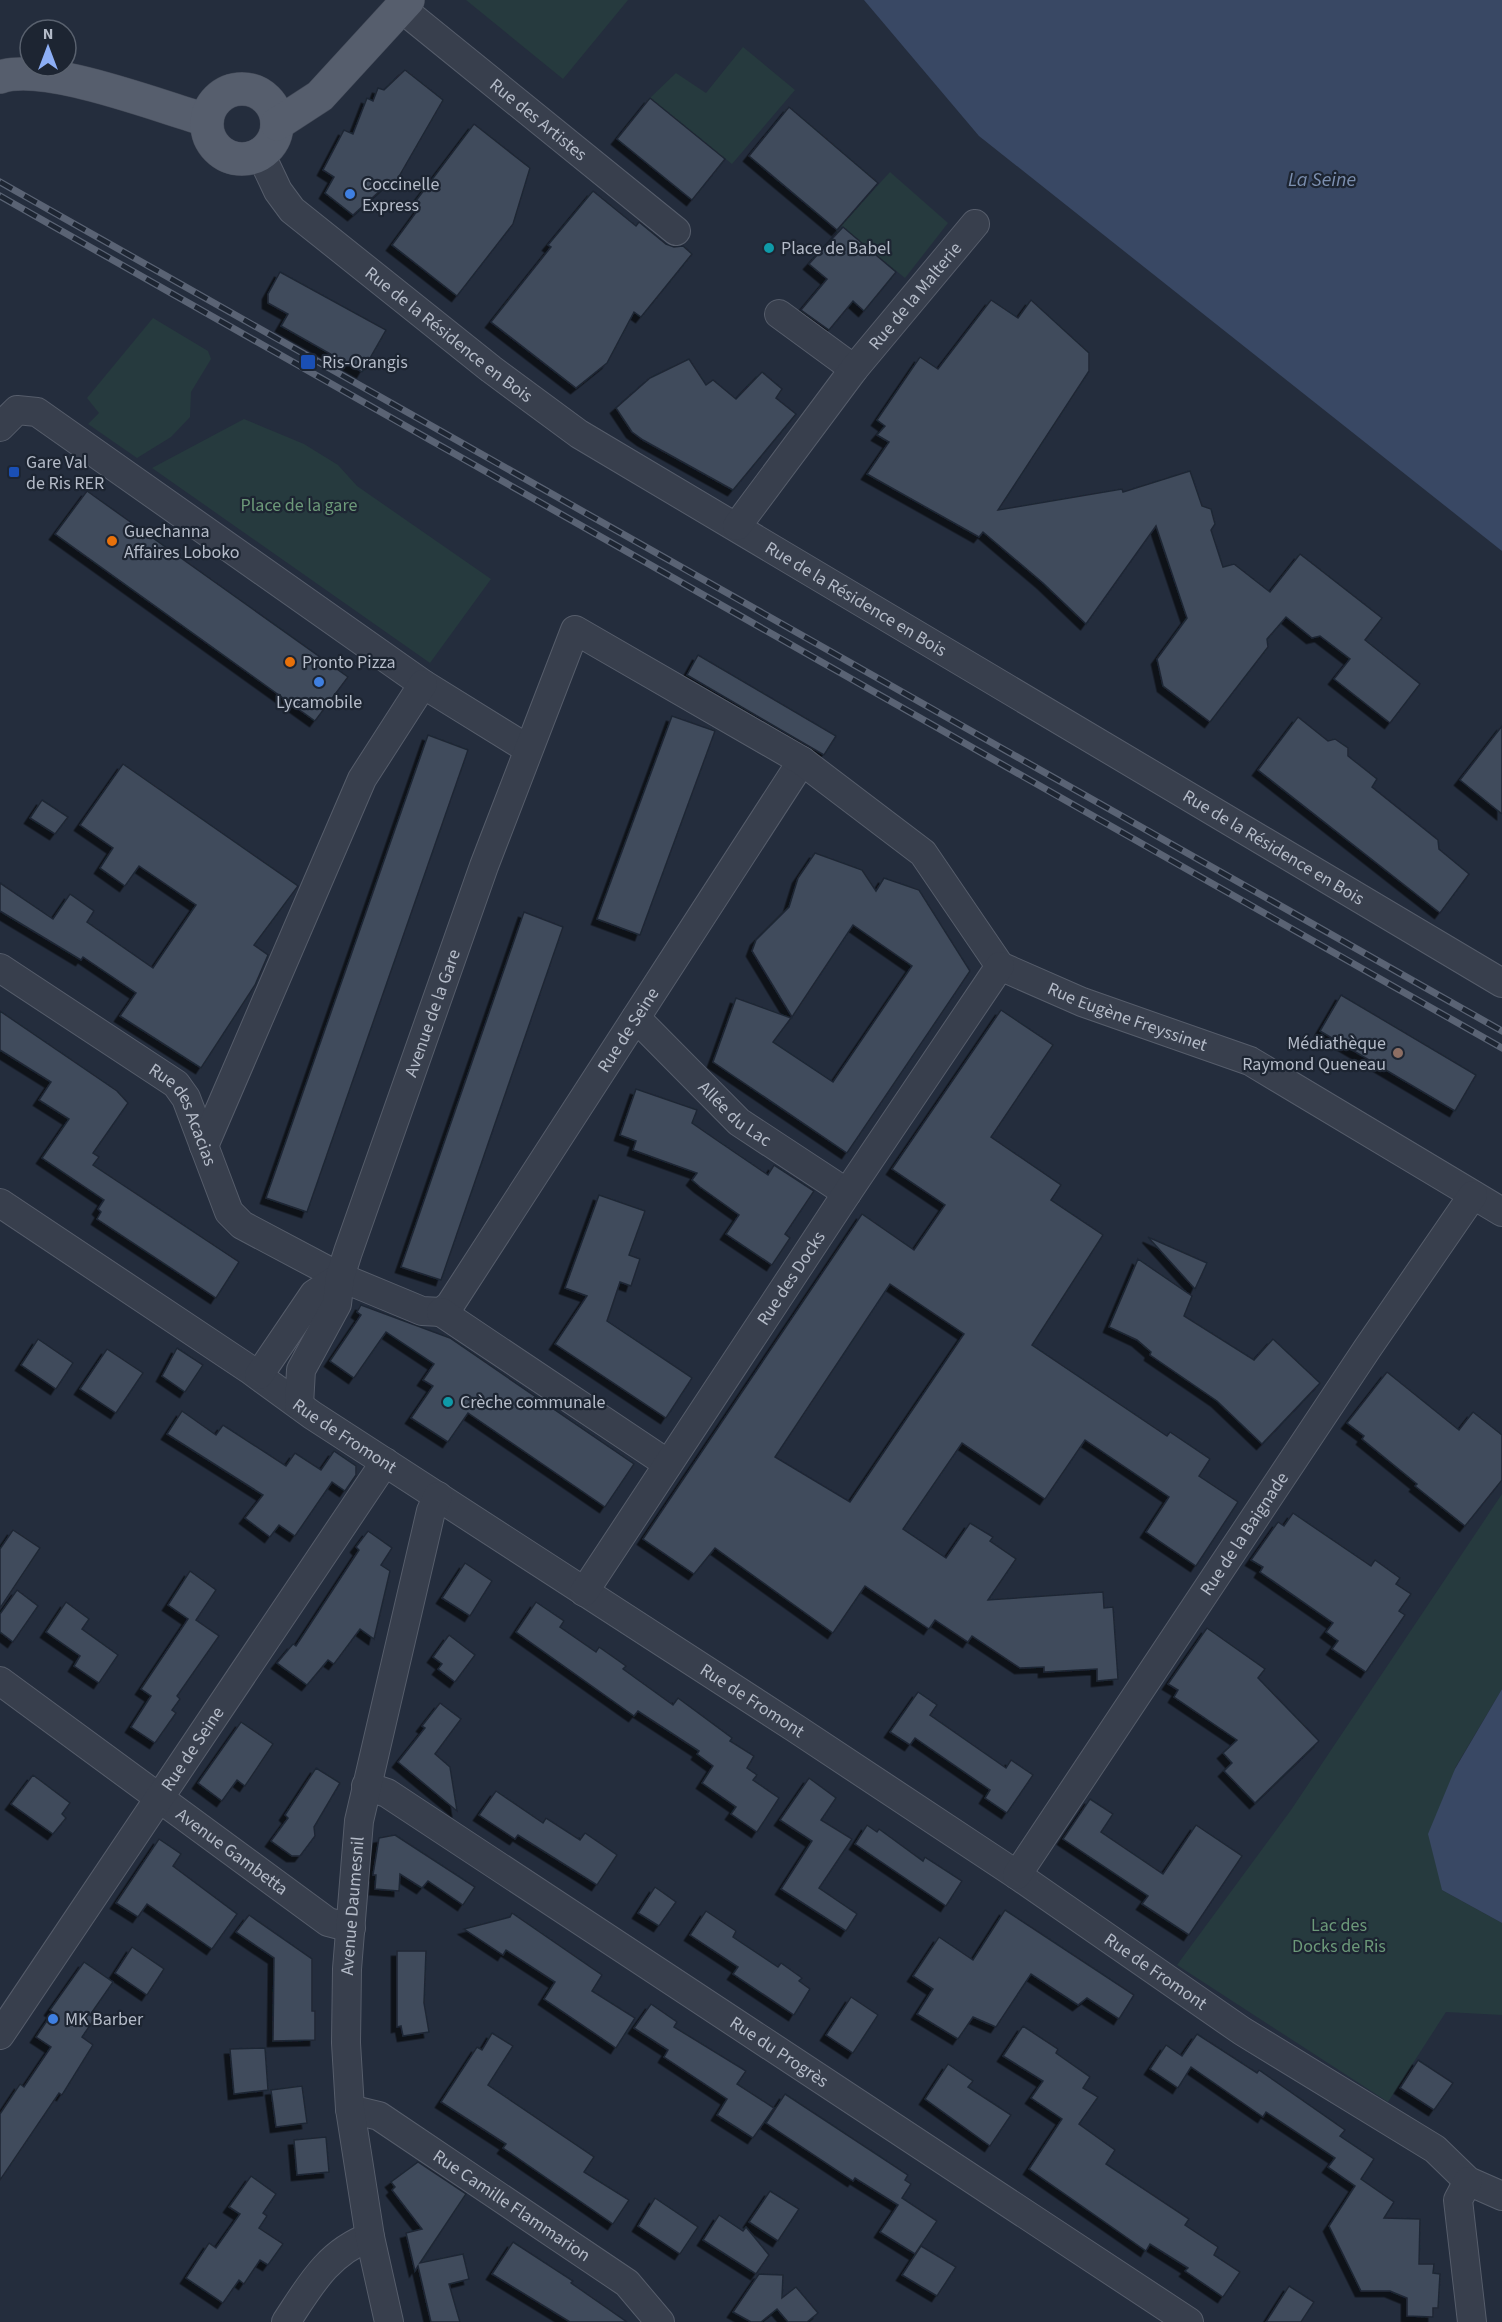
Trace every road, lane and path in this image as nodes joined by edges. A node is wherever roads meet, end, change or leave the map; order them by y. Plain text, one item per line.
1 (405, 4) edge
2 (0, 77) edge
3 (207, 120) junction
4 (277, 124) junction
5 (260, 153) junction
6 (975, 224) dead end
7 (676, 231) dead end
8 (779, 314) dead end
9 (854, 369) junction
10 (8, 419) edge
11 (737, 526) junction
12 (423, 684) junction
13 (528, 749) junction
14 (802, 761) junction
15 (1000, 966) junction
16 (0, 968) edge
17 (1502, 983) edge
18 (636, 1018) junction
19 (204, 1146) junction
20 (847, 1193) junction
21 (1473, 1195) junction
22 (0, 1203) edge
23 (1502, 1212) edge
24 (340, 1277) junction
25 (441, 1312) junction
26 (259, 1375) junction
27 (299, 1405) junction
28 (385, 1462) junction
29 (668, 1464) junction
30 (438, 1496) junction
31 (584, 1592) junction
32 (0, 1681) edge
33 (366, 1786) junction
34 (158, 1799) junction
35 (1017, 1875) junction
36 (351, 1928) junction
37 (10, 2000) edge
38 (0, 2035) edge
39 (350, 2109) junction
40 (1468, 2181) junction
41 (1502, 2196) edge
42 (370, 2237) junction
43 (285, 2322) edge
44 (389, 2322) edge
45 (660, 2322) edge
46 (1189, 2322) edge
47 (1472, 2322) edge

1 - 4 main road
1 - 7 street, Rue des Artistes
2 - 3 main road
3 - 4 main road
3 - 5 main road
4 - 5 main road
5 - 11 street, Rue de la Résidence en Bois
6 - 9 street, Rue de la Malterie
8 - 9 street
9 - 11 street, Rue de la Malterie
10 - 12 street
11 - 17 street, Rue de la Résidence en Bois
12 - 13 street
12 - 19 street
13 - 14 street, Avenue de la Gare
13 - 24 street, Avenue de la Gare
14 - 15 street
14 - 18 street, Rue de Seine
15 - 20 street, Rue des Docks
15 - 21 street, Rue Eugène Freyssinet
16 - 19 street, Rue des Acacias
18 - 20 street, Allée du Lac
18 - 25 street, Rue de Seine
19 - 24 street, Rue des Acacias
20 - 29 street, Rue des Docks
21 - 23 street, Rue Eugène Freyssinet
21 - 35 street, Rue de la Baignade
22 - 26 street, Rue de Fromont
24 - 25 street
24 - 26 street
24 - 27 street
25 - 29 street
26 - 27 street, Rue de Fromont
27 - 28 street, Rue de Fromont
28 - 30 street, Rue de Fromont
28 - 34 street, Rue de Seine
29 - 31 street, Rue des Docks
30 - 31 street, Rue de Fromont
30 - 33 street, Avenue Daumesnil
31 - 35 street, Rue de Fromont
32 - 34 street, Avenue Gambetta
33 - 36 street, Avenue Daumesnil
33 - 46 street, Rue du Progrès
34 - 36 street, Avenue Gambetta
34 - 37 street, Rue de Seine
35 - 40 street, Rue de Fromont
36 - 39 street, Avenue Daumesnil
37 - 38 street, Rue de Seine
39 - 42 street, Avenue Daumesnil
39 - 45 street, Rue Camille Flammarion
40 - 41 street, Rue de Fromont
40 - 47 street
42 - 43 street
42 - 44 street, Avenue Daumesnil

